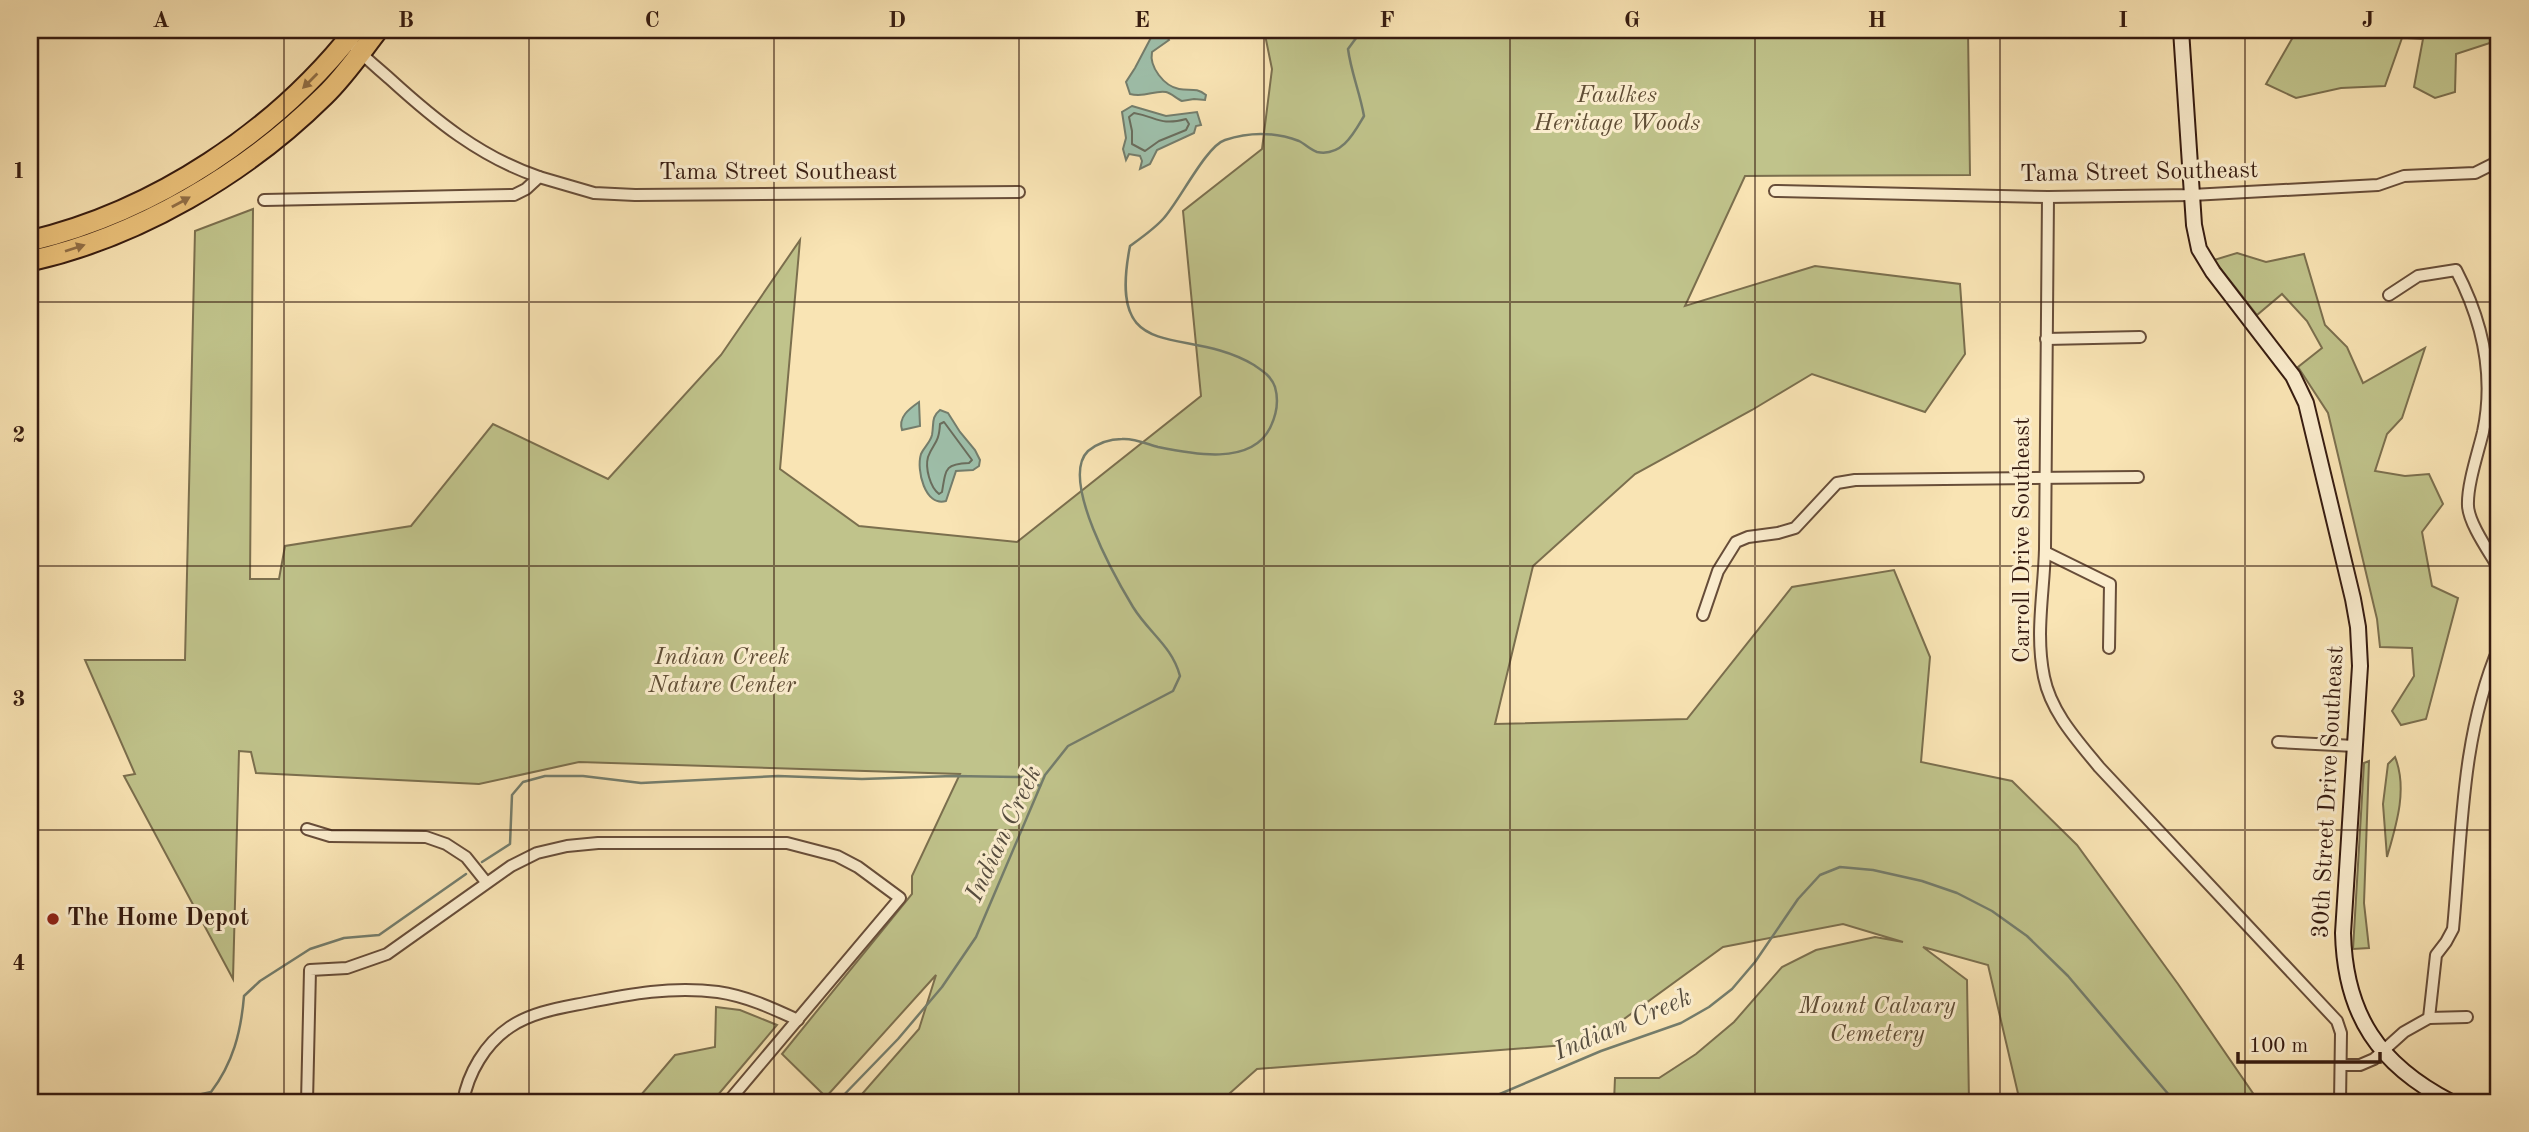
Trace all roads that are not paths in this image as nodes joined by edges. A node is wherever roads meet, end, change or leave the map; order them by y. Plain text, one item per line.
1 (378, 30) edge
2 (2181, 30) edge
3 (350, 38) edge
4 (2499, 161) edge
5 (539, 177) junction
6 (1775, 191) dead end
7 (1019, 192) dead end
8 (2192, 195) junction
9 (2048, 197) junction
10 (264, 200) dead end
11 (30, 241) edge
12 (30, 261) edge
13 (2389, 295) dead end
14 (2140, 337) dead end
15 (2046, 339) junction
16 (2138, 477) dead end
17 (2045, 479) junction
18 (2045, 552) junction
19 (2499, 569) edge
20 (1703, 615) dead end
21 (2499, 647) edge
22 (2109, 648) dead end
23 (2278, 741) dead end
24 (2355, 746) junction
25 (307, 829) dead end
26 (486, 882) junction
27 (2429, 1017) junction
28 (2467, 1017) dead end
29 (798, 1020) junction
30 (2381, 1050) junction
31 (2341, 1065) junction
32 (307, 1102) edge
33 (463, 1102) edge
34 (729, 1102) edge
35 (2340, 1102) edge
36 (2451, 1102) edge

1 - 3 highway
2 - 8 main road, 30th Street Drive Southeast
3 - 5 street, Tama Street Southeast
3 -> 11 highway
12 -> 3 highway
4 - 8 street, Tama Street Southeast
5 - 7 street, Tama Street Southeast
5 - 10 street
6 - 9 street, Tama Street Southeast
8 - 9 street, Tama Street Southeast
8 - 24 main road, 30th Street Drive Southeast
9 - 15 street, Carroll Drive Southeast
13 - 19 street
14 - 15 street
15 - 17 street, Carroll Drive Southeast
16 - 17 street
17 - 18 street, Carroll Drive Southeast
17 - 20 street
18 - 22 street
18 - 31 street, Carroll Drive Southeast
21 - 27 street
23 - 24 street
24 - 30 main road, 30th Street Drive Southeast
25 - 26 street
26 - 29 street
26 - 32 street
27 - 28 street
27 - 30 street
29 - 33 street
29 - 34 street
30 - 31 street
30 - 36 main road, 30th Street Drive Southeast
31 - 35 street

